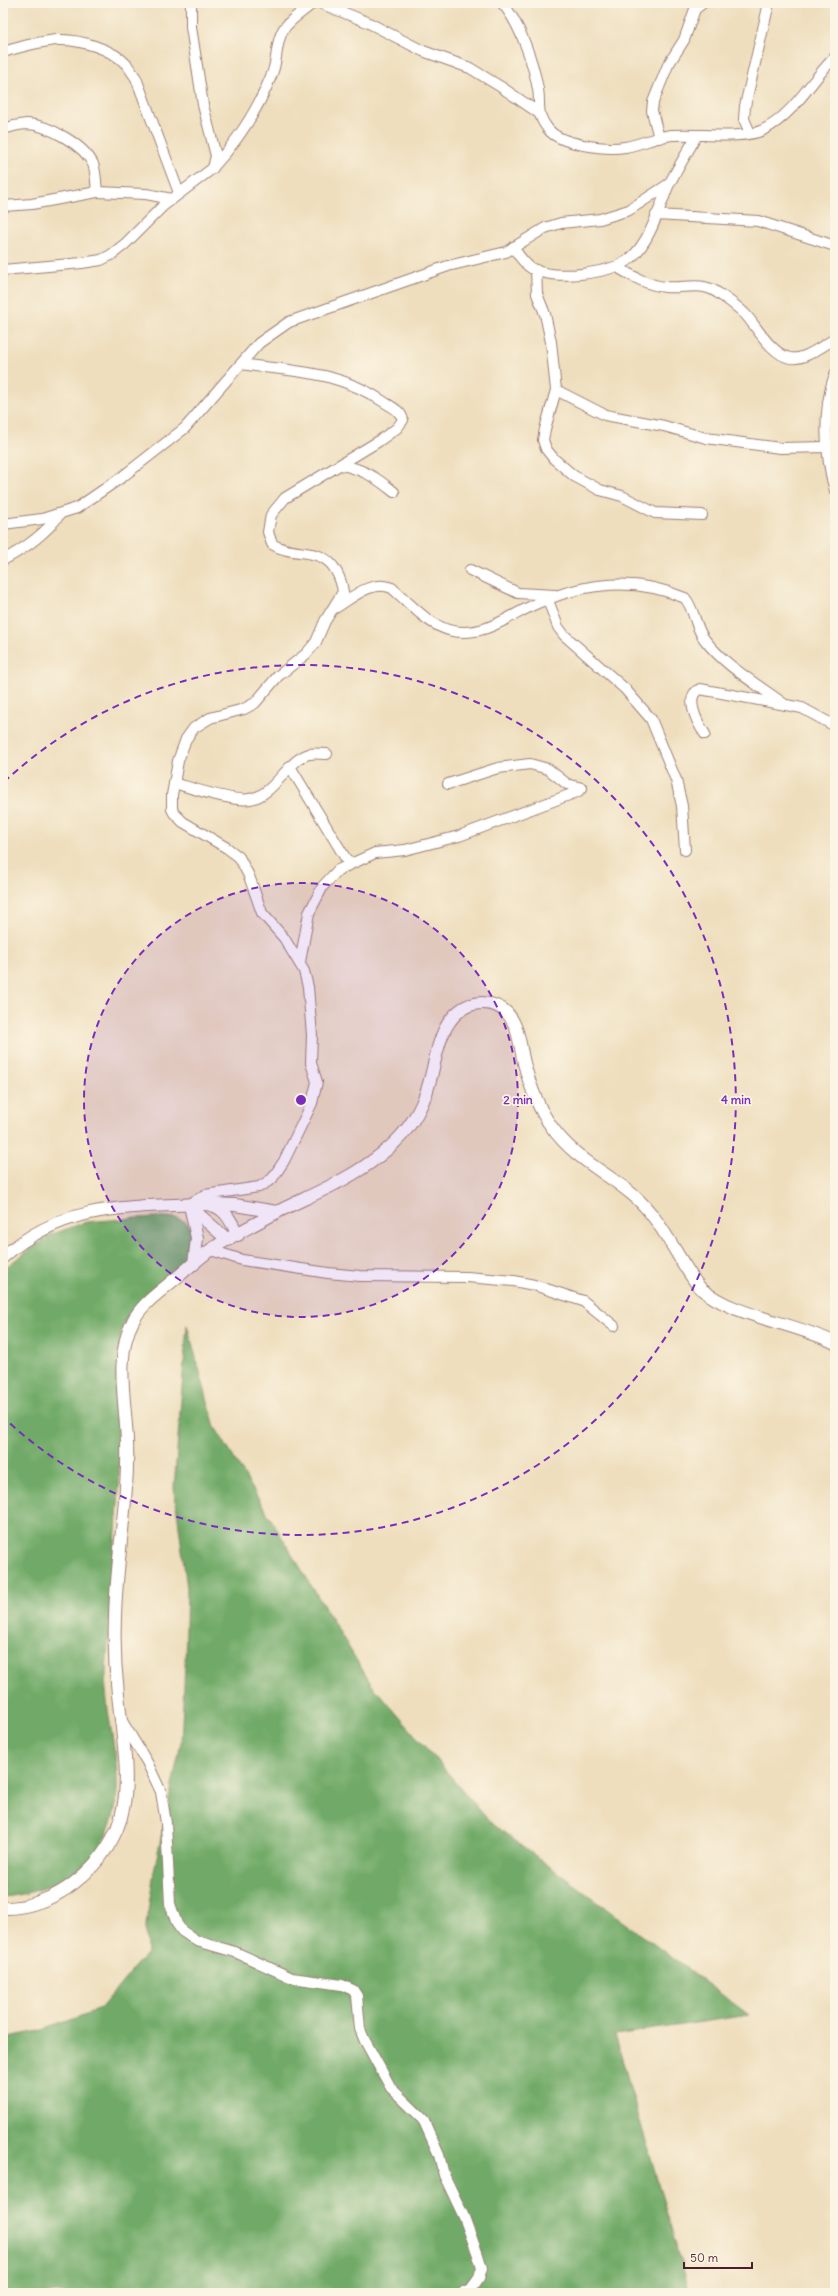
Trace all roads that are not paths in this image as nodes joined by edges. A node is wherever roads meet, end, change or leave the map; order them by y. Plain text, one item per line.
1 (191, 3) edge
2 (313, 3) edge
3 (320, 3) edge
4 (503, 3) edge
5 (703, 3) edge
6 (769, 3) edge
7 (3, 52) edge
8 (835, 57) edge
9 (539, 113) junction
10 (3, 129) edge
11 (750, 133) junction
12 (697, 135) junction
13 (659, 138) junction
14 (215, 165) junction
15 (669, 184) junction
16 (97, 192) junction
17 (175, 196) junction
18 (3, 206) edge
19 (656, 215) junction
20 (835, 246) edge
21 (513, 247) junction
22 (617, 267) junction
23 (3, 270) edge
24 (536, 270) junction
25 (835, 339) edge
26 (241, 364) junction
27 (835, 374) edge
28 (556, 390) junction
29 (828, 447) junction
30 (341, 465) junction
31 (835, 491) edge
32 (394, 492) dead end
33 (60, 514) junction
34 (702, 516) dead end
35 (3, 524) edge
36 (3, 560) edge
37 (470, 570) dead end
38 (564, 595) junction
39 (548, 600) junction
40 (330, 612) junction
41 (784, 704) junction
42 (835, 726) edge
43 (704, 734) dead end
44 (327, 754) dead end
45 (291, 768) junction
46 (174, 783) junction
47 (448, 784) dead end
48 (685, 850) dead end
49 (349, 864) junction
50 (300, 962) junction
51 (208, 1204) junction
52 (190, 1207) junction
53 (277, 1212) junction
54 (233, 1237) junction
55 (212, 1250) junction
56 (3, 1257) edge
57 (194, 1264) junction
58 (614, 1326) dead end
59 (835, 1343) edge
60 (122, 1721) junction
61 (3, 1908) edge
62 (462, 2293) edge

1 - 14 street
2 - 14 street
3 - 9 street
4 - 9 street
5 - 13 street
6 - 11 street
7 - 17 street
8 - 11 street
9 - 13 street
10 - 16 street
11 - 12 street
12 - 13 street
12 - 15 street
14 - 17 street
15 - 19 street
15 - 21 street
16 - 17 street
16 - 18 street
17 - 23 street
19 - 20 street
19 - 22 street
21 - 24 street
21 - 26 street
22 - 24 street
22 - 25 street
24 - 28 street
26 - 30 street
26 - 33 street
27 - 29 street
28 - 29 street
28 - 34 street
29 - 31 street
30 - 32 street
30 - 40 street
33 - 35 street
33 - 36 street
37 - 38 street
38 - 39 street
38 - 41 street
39 - 40 street
39 - 48 street
40 - 46 street
41 - 42 street
41 - 43 street
44 - 45 street
45 - 46 street
45 - 49 street
46 - 50 street
47 - 49 street
49 - 50 street
50 - 52 street
51 - 52 main road
51 - 53 main road
51 - 54 main road
52 - 54 main road
52 - 56 main road
52 - 57 main road
53 - 54 main road
53 - 59 main road
54 - 55 main road
55 - 57 main road
55 - 58 street
57 - 60 main road
60 - 61 main road
60 - 62 street

